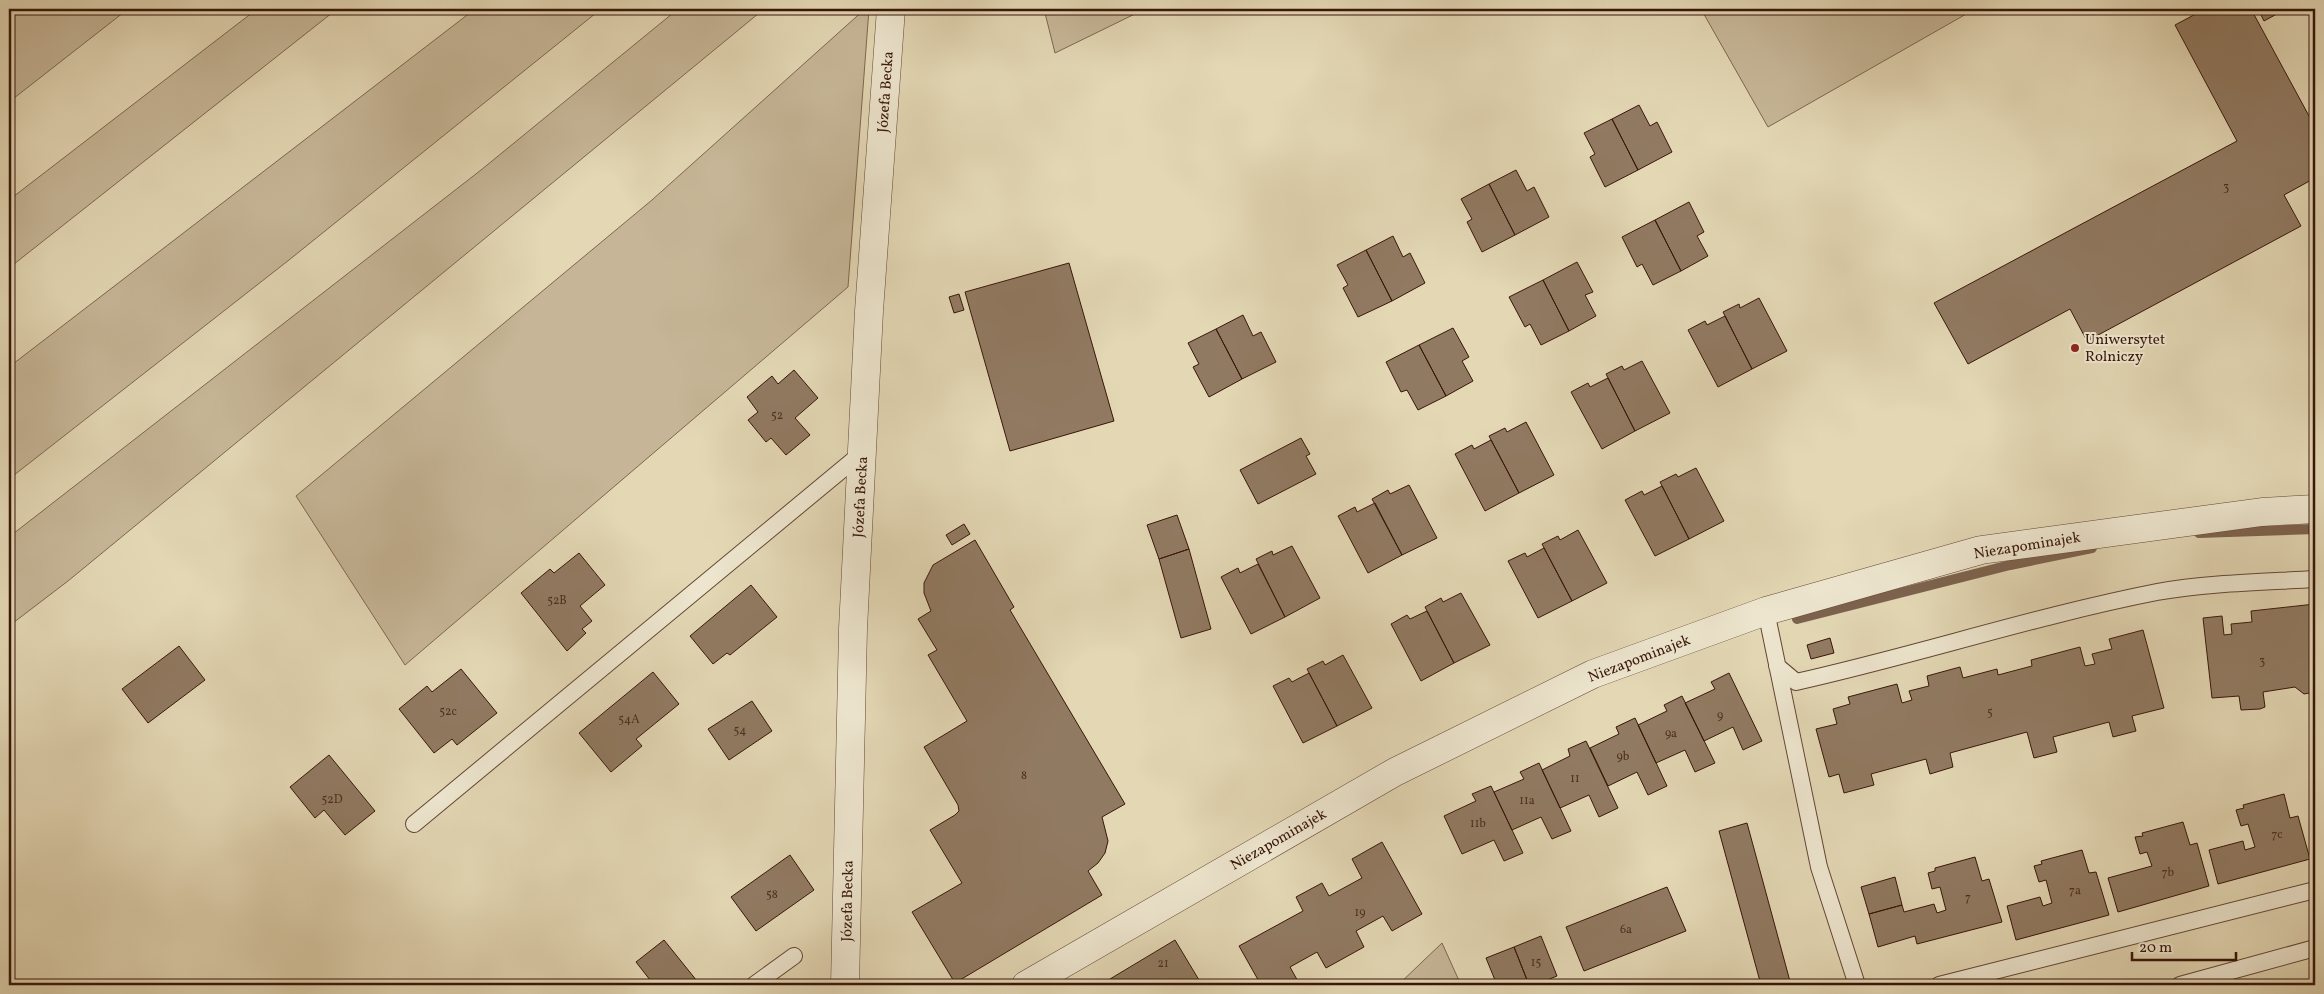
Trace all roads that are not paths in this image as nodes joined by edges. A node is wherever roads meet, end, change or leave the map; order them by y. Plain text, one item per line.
1 (891, 9) edge
2 (862, 453) junction
3 (2315, 509) edge
4 (2315, 579) edge
5 (1766, 611) junction
6 (1777, 666) junction
7 (414, 824) dead end
8 (2315, 890) edge
9 (2315, 948) edge
10 (794, 956) dead end
11 (754, 985) edge
12 (845, 985) edge
13 (1026, 985) edge
14 (1857, 985) edge
15 (1939, 985) edge
16 (2180, 985) edge

1 - 2 street, Józefa Becka
2 - 7 lane
2 - 12 street, Józefa Becka
3 - 5 street, Niezapominajek
4 - 6 lane
5 - 6 lane
5 - 13 street, Niezapominajek
6 - 14 lane
8 - 15 lane
9 - 16 lane
10 - 11 lane

